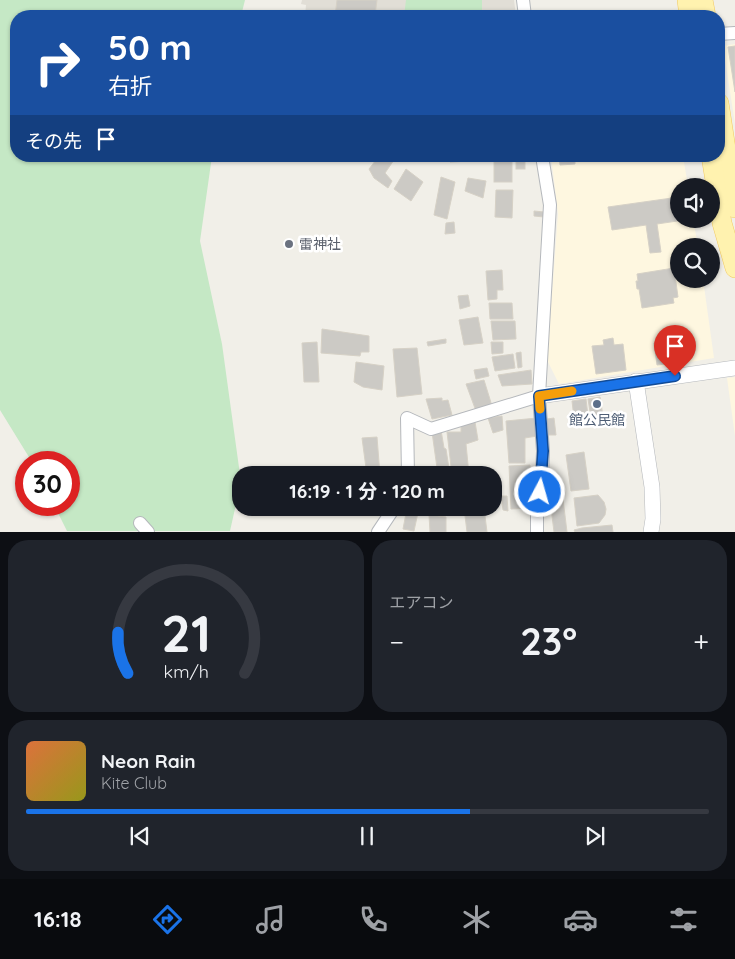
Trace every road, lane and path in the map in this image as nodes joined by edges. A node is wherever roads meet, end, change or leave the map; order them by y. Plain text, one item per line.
1 (725, 142) edge
2 (543, 162) edge
3 (712, 162) edge
4 (735, 208) edge
5 (735, 268) edge
6 (735, 368) edge
7 (636, 381) junction
8 (539, 396) junction
9 (408, 466) edge
10 (389, 516) edge
11 (378, 532) edge
12 (537, 532) edge
13 (651, 532) edge

1 - 4 main road
2 - 8 street
3 - 5 main road
6 - 7 street
7 - 8 street
7 - 13 street
8 - 9 street
8 - 12 street
10 - 11 street

